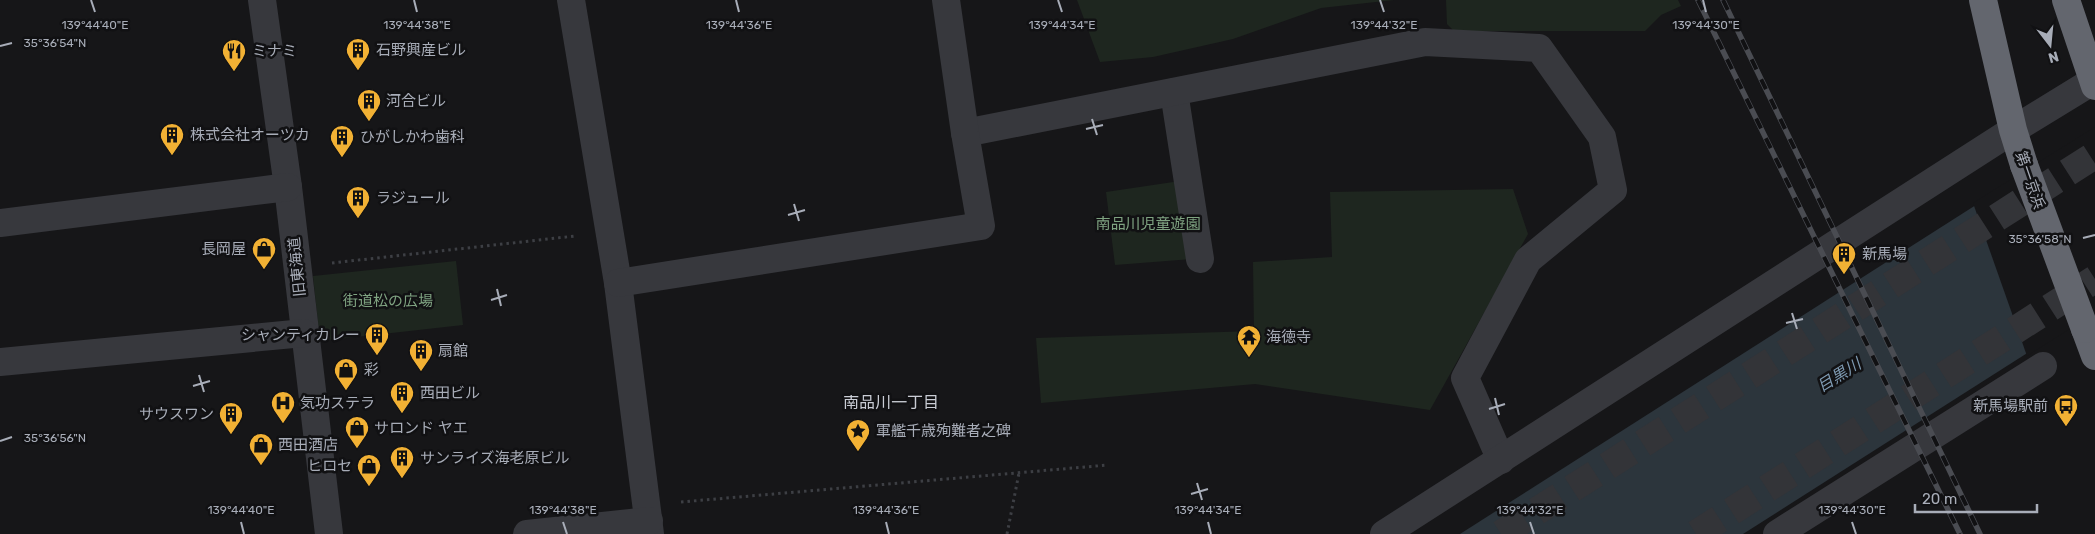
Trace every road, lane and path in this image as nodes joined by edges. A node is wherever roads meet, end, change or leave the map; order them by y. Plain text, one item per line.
1 (262, 0) edge
2 (571, 0) edge
3 (946, 0) edge
4 (1983, 0) edge
5 (2066, 0) edge
6 (2094, 84) edge
7 (1174, 92) junction
8 (2013, 130) junction
9 (965, 133) junction
10 (288, 187) junction
11 (0, 223) edge
12 (609, 232) junction
13 (1200, 259) dead end
14 (297, 267) junction
15 (618, 283) junction
16 (304, 333) junction
17 (2095, 356) edge
18 (0, 362) edge
19 (2043, 366) dead end
20 (1501, 460) junction
21 (1108, 465) dead end
22 (1018, 473) junction
23 (649, 520) edge
24 (329, 534) edge
25 (527, 534) edge
26 (1007, 534) edge
27 (1384, 534) edge
28 (1777, 534) edge

1 - 10 street, 旧東海道
2 - 12 street
3 - 9 street
4 - 8 highway, 第一京浜
5 - 6 highway
6 - 8 street
7 - 9 street
7 - 13 street
7 - 20 street
8 - 17 highway, 第一京浜, bridge
8 - 20 street
9 - 15 street
10 - 11 street
10 - 14 street, 旧東海道
12 - 14 path
12 - 15 street
14 - 16 street, 旧東海道
15 - 23 street
16 - 18 street
16 - 24 street, 旧東海道
19 - 28 street
20 - 27 street
21 - 22 path
22 - 23 path
22 - 26 path
23 - 25 street

